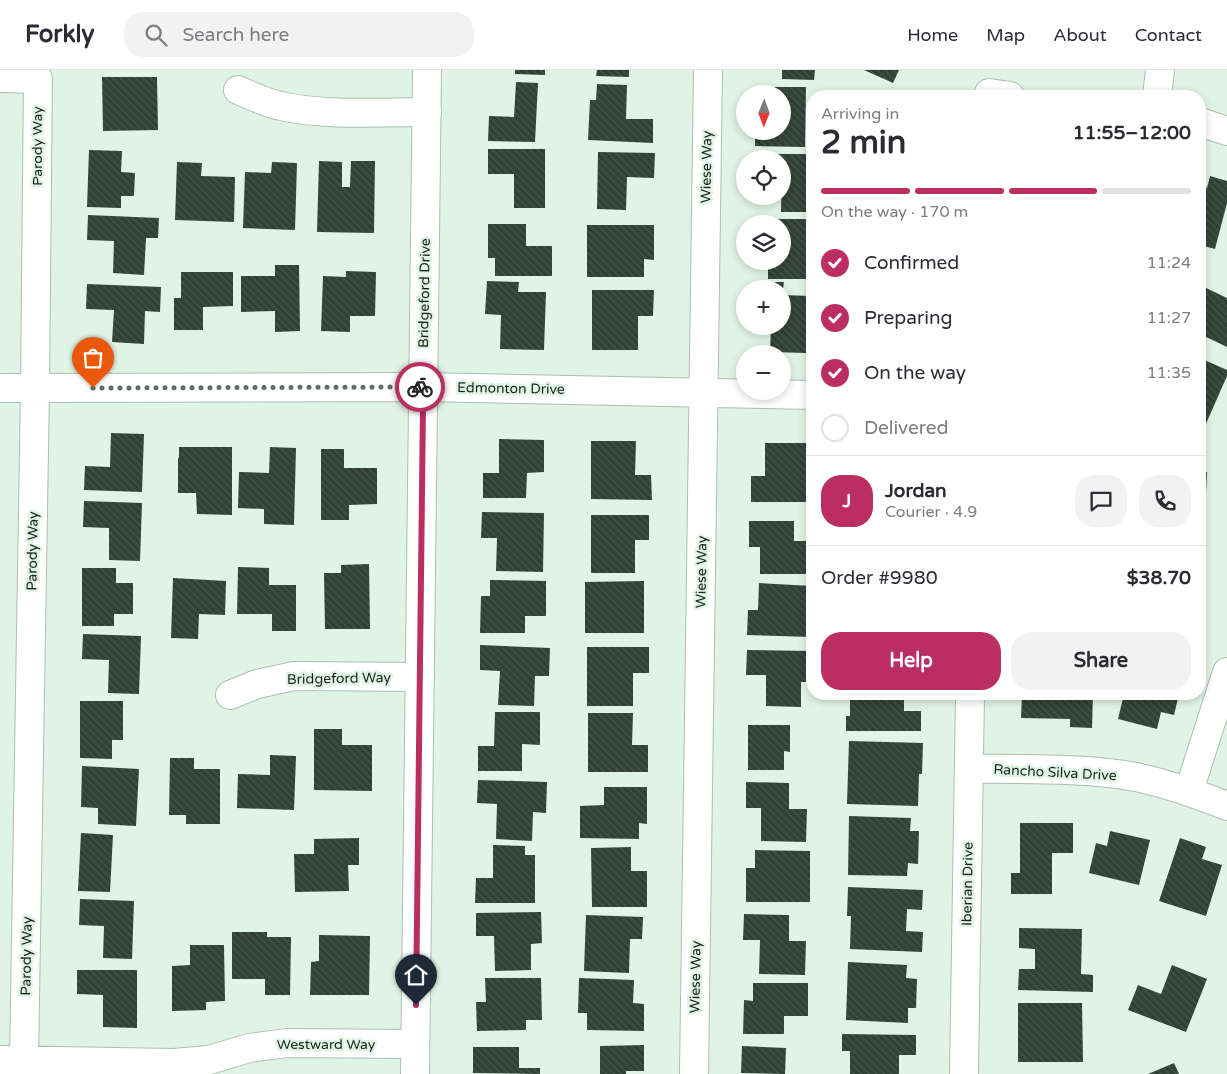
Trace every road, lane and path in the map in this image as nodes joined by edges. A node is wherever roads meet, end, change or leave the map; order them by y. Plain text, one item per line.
1 (427, 70) edge
2 (708, 70) edge
3 (1160, 70) edge
4 (0, 78) edge
5 (238, 90) dead end
6 (1158, 90) edge
7 (427, 112) junction
8 (1206, 124) edge
9 (1227, 131) edge
10 (423, 387) junction
11 (0, 388) edge
12 (35, 388) junction
13 (703, 393) junction
14 (806, 395) edge
15 (1227, 672) edge
16 (420, 677) junction
17 (230, 695) dead end
18 (970, 700) edge
19 (969, 768) junction
20 (1189, 791) junction
21 (1227, 806) edge
22 (415, 1044) junction
23 (12, 1061) edge
24 (415, 1074) edge
25 (694, 1074) edge
26 (964, 1074) edge

1 - 7 street, Bridgeford Drive
2 - 13 street, Wiese Way
3 - 6 street
4 - 12 street, Parody Way
5 - 7 street
7 - 10 street, Bridgeford Drive
8 - 9 street
10 - 12 street, Edmonton Drive
10 - 13 street, Edmonton Drive
10 - 16 street, Bridgeford Drive
11 - 12 street, Edmonton Drive
12 - 23 street, Parody Way
13 - 14 street, Edmonton Drive
13 - 25 street, Wiese Way
15 - 20 street
16 - 17 street, Bridgeford Way
16 - 22 street, Bridgeford Drive
18 - 19 street, Iberian Drive
19 - 20 street, Rancho Silva Drive
19 - 26 street, Iberian Drive
20 - 21 street, Rancho Silva Drive
22 - 23 street, Westward Way
22 - 24 street, Bridgeford Drive

